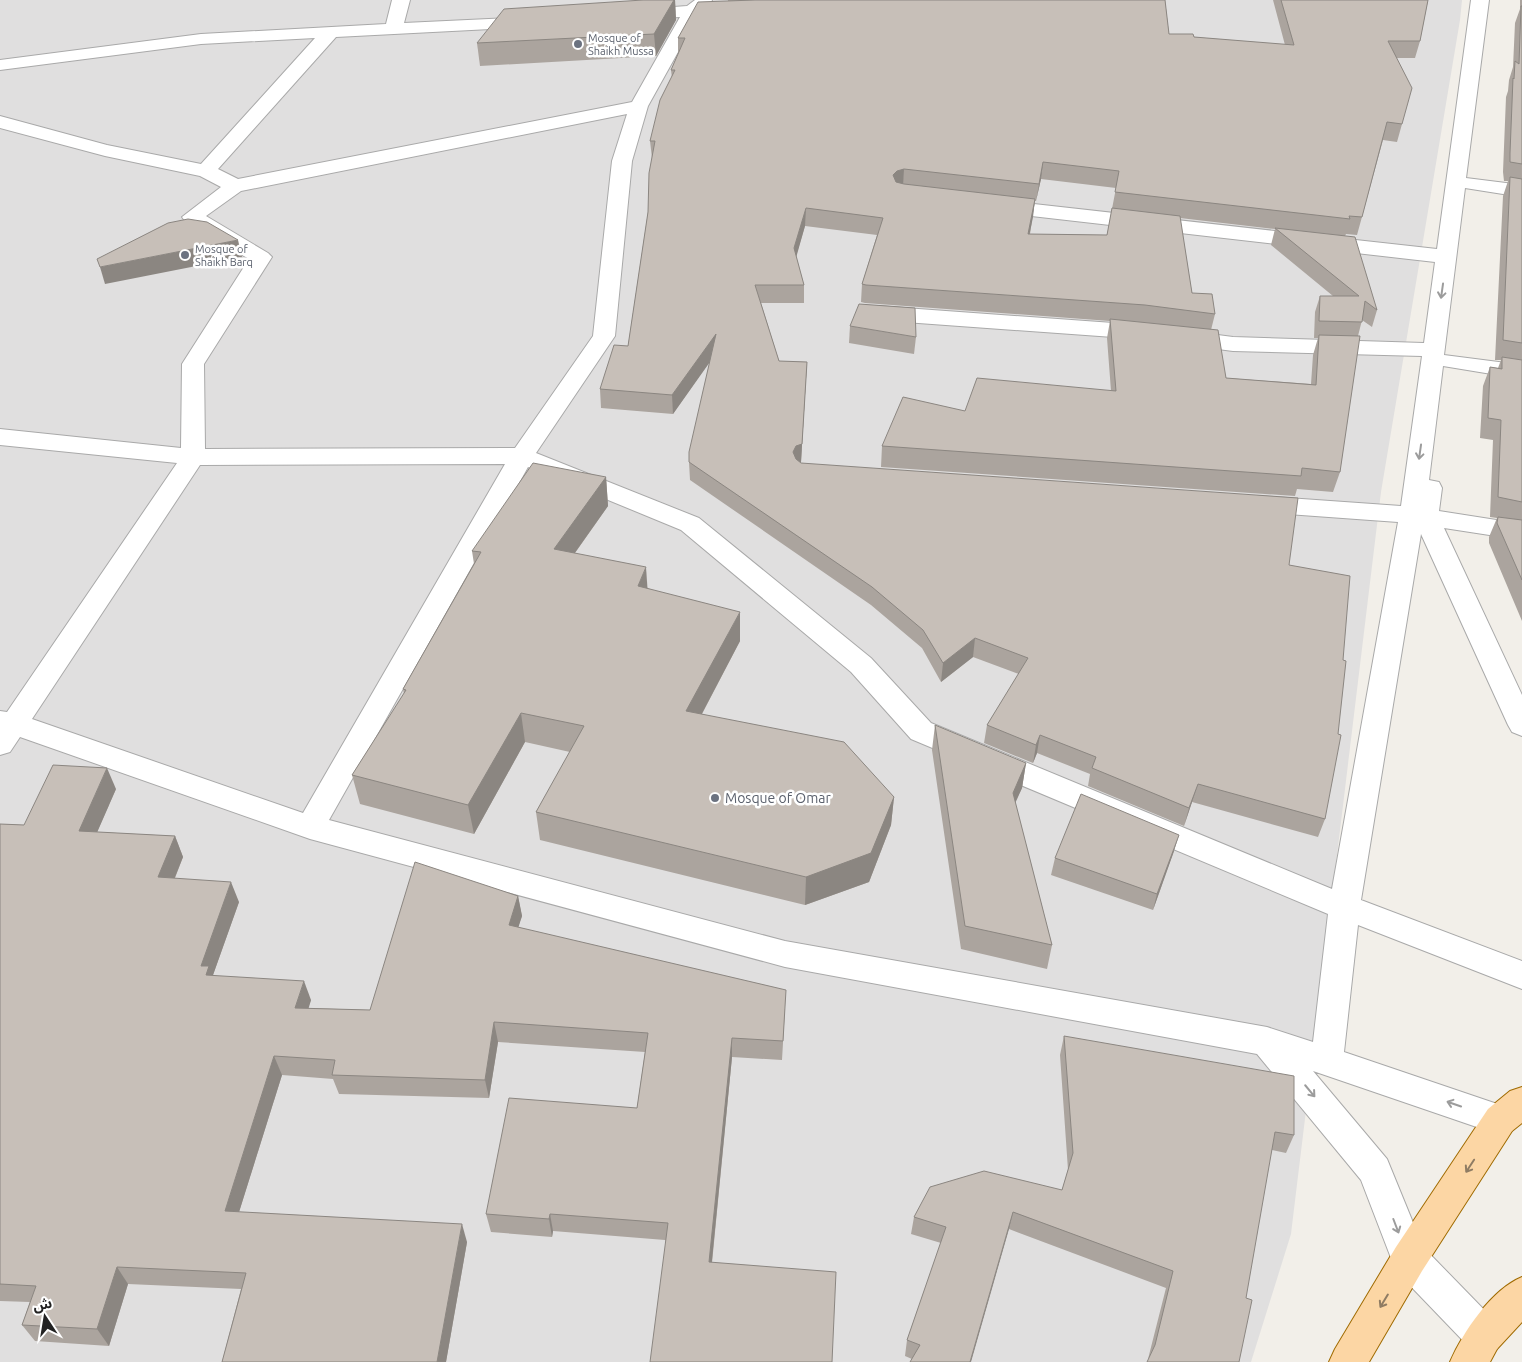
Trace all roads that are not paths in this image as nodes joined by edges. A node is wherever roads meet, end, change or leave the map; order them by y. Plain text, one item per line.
1 (402, 0) edge
2 (1480, 0) edge
3 (1492, 0) edge
4 (699, 6) edge
5 (751, 9) edge
6 (622, 16) edge
7 (543, 21) edge
8 (393, 30) junction
9 (330, 33) junction
10 (0, 65) edge
11 (639, 106) junction
12 (0, 122) edge
13 (206, 172) junction
14 (1470, 183) junction
15 (235, 186) junction
16 (1522, 191) edge
17 (980, 204) edge
18 (1447, 257) junction
19 (860, 312) edge
20 (1442, 356) junction
21 (1522, 372) edge
22 (0, 437) edge
23 (522, 456) junction
24 (193, 457) junction
25 (1233, 502) edge
26 (1419, 516) junction
27 (1522, 532) edge
28 (1521, 720) edge
29 (4, 730) edge
30 (310, 827) junction
31 (1344, 907) junction
32 (1522, 975) edge
33 (1267, 1041) junction
34 (1327, 1061) junction
35 (1511, 1111) edge
36 (1409, 1259) junction
37 (1522, 1295) edge
38 (1476, 1349) edge
39 (1348, 1362) edge

1 - 8 street
2 - 18 street
3 - 14 street
4 - 5 street
4 - 6 street
4 - 11 street
7 - 8 street
8 - 9 street
9 - 10 street
9 - 13 street
11 - 15 street
11 - 23 street
12 - 13 street
13 - 15 street
14 - 16 street
14 - 20 street
15 - 24 street
17 - 18 street
18 -> 20 street
19 - 20 street
20 - 21 street
20 - 26 street
22 - 24 street
23 - 24 street
23 - 30 street
23 - 31 street
24 - 29 street
25 - 26 street
26 - 27 street
26 - 28 street
26 - 31 street
29 - 30 street
30 - 33 street
31 - 32 street
31 - 34 street
33 - 34 street
33 -> 36 street
35 -> 34 street
35 -> 36 main road
36 - 38 street
36 -> 39 main road
37 - 38 main road

